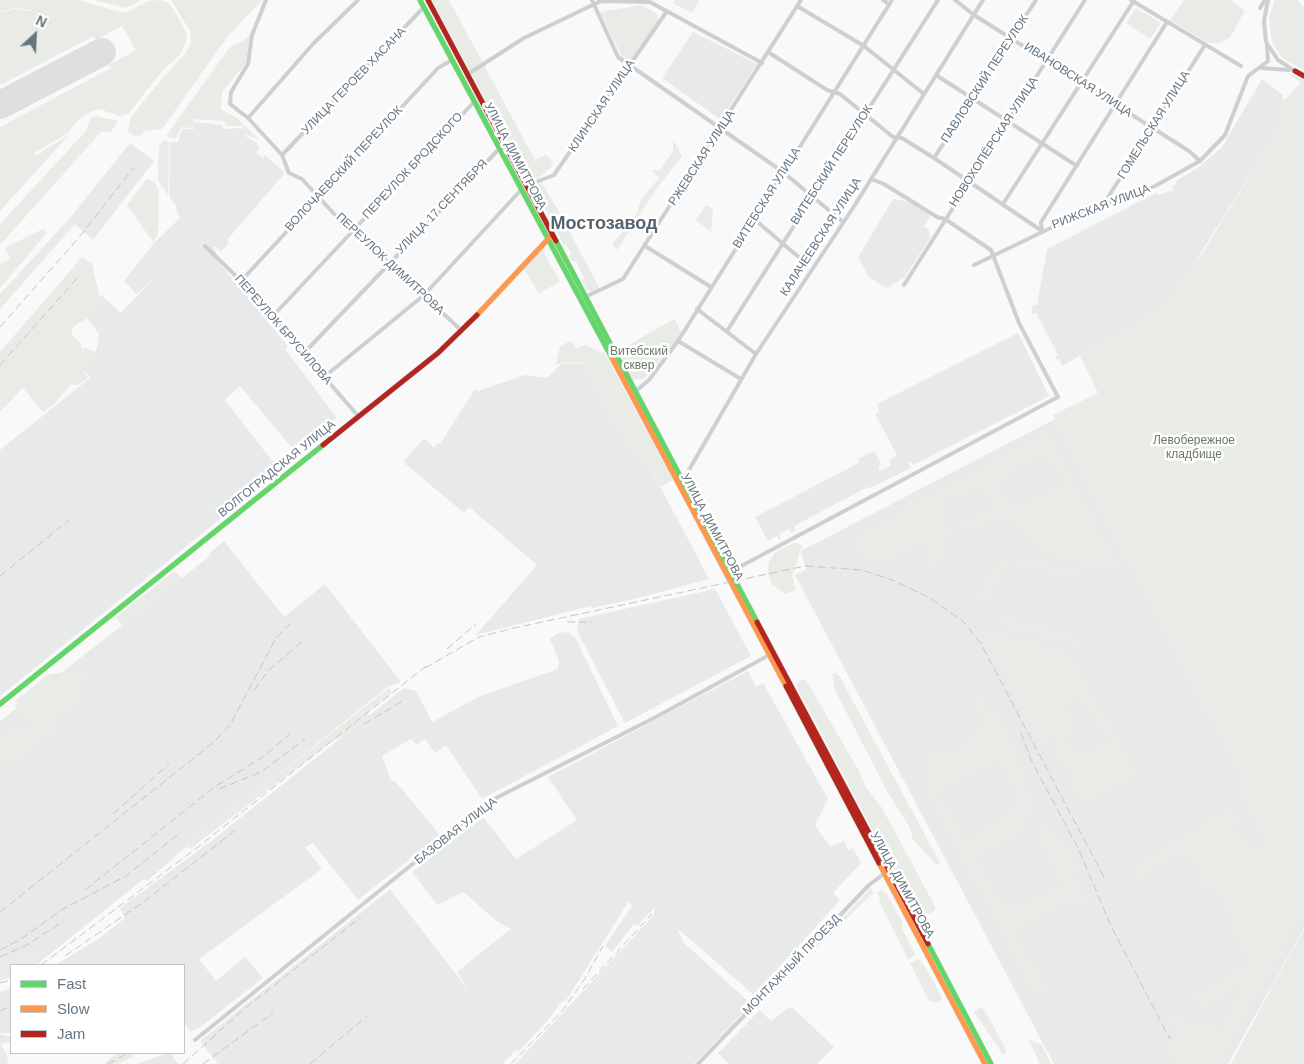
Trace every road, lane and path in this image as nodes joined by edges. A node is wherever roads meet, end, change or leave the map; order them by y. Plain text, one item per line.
1 (266, 0) edge
2 (358, 0) edge
3 (420, 0) edge
4 (428, 0) edge
5 (801, 0) edge
6 (883, 0) edge
7 (938, 0) edge
8 (955, 0) edge
9 (983, 0) edge
10 (1036, 0) edge
11 (1085, 0) edge
12 (1266, 0) edge
13 (1132, 1) edge
14 (592, 2) edge
15 (891, 2) edge
16 (796, 6) junction
17 (424, 7) junction
18 (1260, 8) dead end
19 (667, 11) junction
20 (974, 15) junction
21 (1167, 22) junction
22 (1012, 38) junction
23 (1205, 45) junction
24 (1267, 45) junction
25 (864, 46) junction
26 (768, 52) junction
27 (452, 60) junction
28 (1046, 60) junction
29 (762, 63) junction
30 (629, 65) junction
31 (1241, 66) dead end
32 (1259, 68) junction
33 (894, 69) junction
34 (1295, 72) junction
35 (468, 74) junction
36 (936, 75) junction
37 (1304, 76) edge
38 (1081, 83) junction
39 (834, 93) junction
40 (924, 94) junction
41 (972, 99) junction
42 (474, 102) junction
43 (1116, 106) junction
44 (864, 114) junction
45 (248, 118) junction
46 (1007, 121) junction
47 (721, 128) junction
48 (1153, 128) junction
49 (897, 138) junction
50 (1042, 143) junction
51 (499, 149) junction
52 (282, 155) junction
53 (934, 158) junction
54 (1200, 161) junction
55 (1077, 166) junction
56 (783, 172) junction
57 (871, 179) junction
58 (968, 182) junction
59 (526, 186) junction
60 (521, 190) junction
61 (319, 196) junction
62 (812, 196) junction
63 (1003, 204) junction
64 (1103, 205) junction
65 (754, 219) junction
66 (945, 219) junction
67 (843, 222) junction
68 (353, 231) junction
69 (1042, 231) junction
70 (550, 236) junction
71 (782, 242) junction
72 (205, 246) dead end
73 (645, 246) junction
74 (994, 254) junction
75 (802, 259) dead end
76 (389, 262) junction
77 (974, 265) dead end
78 (241, 281) junction
79 (904, 285) dead end
80 (711, 287) junction
81 (424, 295) junction
82 (583, 298) junction
83 (697, 309) junction
84 (271, 318) junction
85 (462, 331) junction
86 (726, 331) junction
87 (678, 341) junction
88 (303, 354) junction
89 (756, 354) junction
90 (324, 376) junction
91 (741, 379) junction
92 (636, 391) junction
93 (359, 417) junction
94 (680, 483) junction
95 (730, 572) junction
96 (771, 654) junction
97 (0, 704) edge
98 (887, 872) junction
99 (195, 1040) dead end
100 (698, 1064) edge
101 (985, 1064) edge
102 (991, 1064) edge

1 - 45 street, ПЕРЕУЛОК ДИМИТРОВА
2 - 45 street
3 - 17 main road, УЛИЦА ДИМИТРОВА
4 - 35 main road, УЛИЦА ДИМИТРОВА
5 - 16 street, РЖЕВСКАЯ УЛИЦА
6 - 15 street
7 - 33 street, ВИТЕБСКИЙ ПЕРЕУЛОК
8 - 20 street, ИВАНОВСКАЯ УЛИЦА
9 - 20 street, КАЛАЧЕЕВСКАЯ УЛИЦА
10 - 22 street, ПАВЛОВСКИЙ ПЕРЕУЛОК
11 - 28 street, НОВОХОПЁРСКАЯ УЛИЦА
12 - 18 street
12 - 24 street
13 - 21 street
13 - 38 street
14 - 19 street
14 - 30 street
14 - 35 street
15 - 25 street, ВИТЕБСКАЯ УЛИЦА
16 - 25 street
16 - 26 street, РЖЕВСКАЯ УЛИЦА
17 - 27 main road, УЛИЦА ДИМИТРОВА
17 - 52 street, УЛИЦА ГЕРОЕВ ХАСАНА
19 - 29 street
19 - 30 street, КЛИНСКАЯ УЛИЦА
20 - 22 street, ИВАНОВСКАЯ УЛИЦА
20 - 36 street, КАЛАЧЕЕВСКАЯ УЛИЦА
21 - 23 street
21 - 43 street
22 - 28 street, ИВАНОВСКАЯ УЛИЦА
22 - 41 street, ПАВЛОВСКИЙ ПЕРЕУЛОК
23 - 31 street
23 - 48 street, ГОМЕЛЬСКАЯ УЛИЦА
24 - 32 street, РИЖСКАЯ УЛИЦА
24 - 34 street
25 - 33 street
25 - 39 street, ВИТЕБСКАЯ УЛИЦА
26 - 29 street, РЖЕВСКАЯ УЛИЦА
26 - 39 street
27 - 42 main road, УЛИЦА ДИМИТРОВА
27 - 61 street, ВОЛОЧАЕВСКИЙ ПЕРЕУЛОК
28 - 38 street, ИВАНОВСКАЯ УЛИЦА
28 - 46 street, НОВОХОПЁРСКАЯ УЛИЦА
29 - 47 street, РЖЕВСКАЯ УЛИЦА
30 - 47 street
30 - 59 street, КЛИНСКАЯ УЛИЦА
32 - 34 street
32 - 54 street, РИЖСКАЯ УЛИЦА
33 - 40 street
33 - 44 street, ВИТЕБСКИЙ ПЕРЕУЛОК
34 - 37 main road
35 - 59 main road, УЛИЦА ДИМИТРОВА
36 - 40 street, КАЛАЧЕЕВСКАЯ УЛИЦА
36 - 41 street
38 - 43 street, ИВАНОВСКАЯ УЛИЦА
38 - 50 street
39 - 44 street
39 - 56 street, ВИТЕБСКАЯ УЛИЦА
40 - 49 street, КАЛАЧЕЕВСКАЯ УЛИЦА
41 - 46 street
41 - 53 street, ПАВЛОВСКИЙ ПЕРЕУЛОК
42 - 51 main road, УЛИЦА ДИМИТРОВА
42 - 68 street, ПЕРЕУЛОК БРОДСКОГО
43 - 48 street, ИВАНОВСКАЯ УЛИЦА
43 - 55 street
44 - 49 street
44 - 62 street, ВИТЕБСКИЙ ПЕРЕУЛОК
45 - 52 street, ПЕРЕУЛОК ДИМИТРОВА
46 - 50 street
46 - 58 street, НОВОХОПЁРСКАЯ УЛИЦА
47 - 56 street
47 - 73 street, РЖЕВСКАЯ УЛИЦА
48 - 54 street, ИВАНОВСКАЯ УЛИЦА
48 - 64 street, ГОМЕЛЬСКАЯ УЛИЦА
49 - 53 street
49 - 57 street, КАЛАЧЕЕВСКАЯ УЛИЦА
50 - 55 street
50 - 63 street
51 - 60 main road, УЛИЦА ДИМИТРОВА
51 - 76 street, УЛИЦА 17 СЕНТЯБРЯ
52 - 61 street, ПЕРЕУЛОК ДИМИТРОВА
53 - 58 street
54 - 64 street, РИЖСКАЯ УЛИЦА
55 - 69 street
56 - 62 street
56 - 65 street, ВИТЕБСКАЯ УЛИЦА
57 - 66 street
57 - 67 street, КАЛАЧЕЕВСКАЯ УЛИЦА
58 - 63 street
58 - 66 street, НОВОХОПЁРСКАЯ УЛИЦА
59 - 70 main road, УЛИЦА ДИМИТРОВА
60 - 70 main road, УЛИЦА ДИМИТРОВА
60 - 81 street
61 - 68 street, ПЕРЕУЛОК ДИМИТРОВА
61 - 78 street, ВОЛОЧАЕВСКИЙ ПЕРЕУЛОК
62 - 67 street
62 - 71 street, ВИТЕБСКИЙ ПЕРЕУЛОК
63 - 69 street
64 - 69 street, РИЖСКАЯ УЛИЦА
65 - 71 street
65 - 80 street, ВИТЕБСКАЯ УЛИЦА
66 - 74 street
66 - 79 street, НОВОХОПЁРСКАЯ УЛИЦА
67 - 89 street, КАЛАЧЕЕВСКАЯ УЛИЦА
68 - 76 street, ПЕРЕУЛОК ДИМИТРОВА
68 - 84 street, ПЕРЕУЛОК БРОДСКОГО
69 - 74 street, РИЖСКАЯ УЛИЦА
70 - 82 main road, УЛИЦА ДИМИТРОВА
70 - 85 main road, ВОЛГОГРАДСКАЯ УЛИЦА
71 - 75 street
71 - 86 street, ВИТЕБСКИЙ ПЕРЕУЛОК
72 - 78 street, ПЕРЕУЛОК БРУСИЛОВА
73 - 80 street
73 - 82 street, РЖЕВСКАЯ УЛИЦА
74 - 77 street, РИЖСКАЯ УЛИЦА
74 - 95 street
76 - 81 street, ПЕРЕУЛОК ДИМИТРОВА
76 - 88 street, УЛИЦА 17 СЕНТЯБРЯ
78 - 84 street, ПЕРЕУЛОК БРУСИЛОВА
80 - 83 street, ВИТЕБСКАЯ УЛИЦА
81 - 85 street, ПЕРЕУЛОК ДИМИТРОВА
81 - 90 street
82 - 92 main road, УЛИЦА ДИМИТРОВА
82 - 94 main road, УЛИЦА ДИМИТРОВА
83 - 86 street
83 - 87 street, ВИТЕБСКАЯ УЛИЦА
84 - 88 street, ПЕРЕУЛОК БРУСИЛОВА
85 - 93 main road, ВОЛГОГРАДСКАЯ УЛИЦА
86 - 89 street
87 - 91 street
87 - 92 street, ВИТЕБСКАЯ УЛИЦА
88 - 90 street, ПЕРЕУЛОК БРУСИЛОВА
89 - 91 street, КАЛАЧЕЕВСКАЯ УЛИЦА
90 - 93 street, ПЕРЕУЛОК БРУСИЛОВА
91 - 94 street, КАЛАЧЕЕВСКАЯ УЛИЦА
92 - 94 main road, УЛИЦА ДИМИТРОВА
93 - 97 main road, ВОЛГОГРАДСКАЯ УЛИЦА
94 - 95 main road, УЛИЦА ДИМИТРОВА
94 - 96 main road, УЛИЦА ДИМИТРОВА
95 - 96 main road, УЛИЦА ДИМИТРОВА
96 - 98 main road, УЛИЦА ДИМИТРОВА
96 - 99 street, БАЗОВАЯ УЛИЦА
98 - 100 street, МОНТАЖНЫЙ ПРОЕЗД
98 - 101 main road, УЛИЦА ДИМИТРОВА
98 - 102 main road, УЛИЦА ДИМИТРОВА

